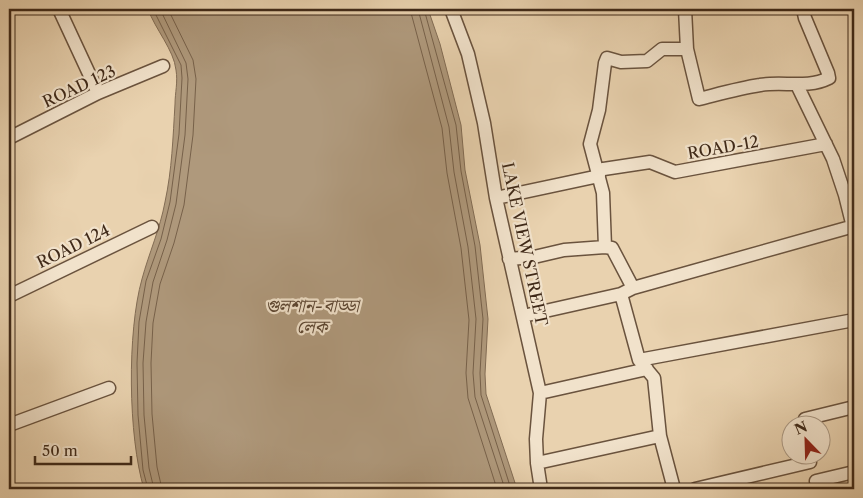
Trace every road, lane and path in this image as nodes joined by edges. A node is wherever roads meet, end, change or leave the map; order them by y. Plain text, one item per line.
1 (59, 9) edge
2 (451, 9) edge
3 (685, 9) edge
4 (803, 9) edge
5 (687, 49) junction
6 (163, 66) dead end
7 (798, 85) junction
8 (98, 93) junction
9 (9, 138) edge
10 (826, 144) junction
11 (598, 173) junction
12 (850, 194) edge
13 (496, 198) junction
14 (853, 226) edge
15 (152, 227) dead end
16 (605, 247) junction
17 (509, 259) junction
18 (633, 288) junction
19 (621, 294) junction
20 (9, 296) edge
21 (523, 316) junction
22 (854, 320) edge
23 (643, 365) junction
24 (109, 388) dead end
25 (540, 393) junction
26 (854, 407) edge
27 (817, 416) edge
28 (9, 425) edge
29 (660, 436) junction
30 (537, 463) junction
31 (782, 466) edge
32 (811, 466) edge
33 (854, 472) edge
34 (817, 485) edge
35 (541, 489) edge
36 (674, 489) edge
37 (695, 489) edge

1 - 8 street
2 - 13 street, LAKE VIEW STREET
3 - 5 street
4 - 7 street
5 - 7 street
5 - 11 street
6 - 8 street, ROAD 123
7 - 10 street
8 - 9 street, ROAD 123
10 - 11 street, ROAD-12
10 - 12 street
11 - 13 street, ROAD-12
11 - 16 street
12 - 14 street
13 - 17 street, LAKE VIEW STREET
14 - 18 street
15 - 20 street, ROAD 124
16 - 17 street
16 - 18 street
17 - 21 street, LAKE VIEW STREET
18 - 19 street
19 - 21 street
19 - 23 street
21 - 25 street, LAKE VIEW STREET
22 - 23 street
23 - 25 street
23 - 29 street
24 - 28 street
25 - 30 street, LAKE VIEW STREET
26 - 27 street
29 - 30 street
29 - 36 street
30 - 35 street, LAKE VIEW STREET
31 - 37 street
32 - 34 street
33 - 34 street

